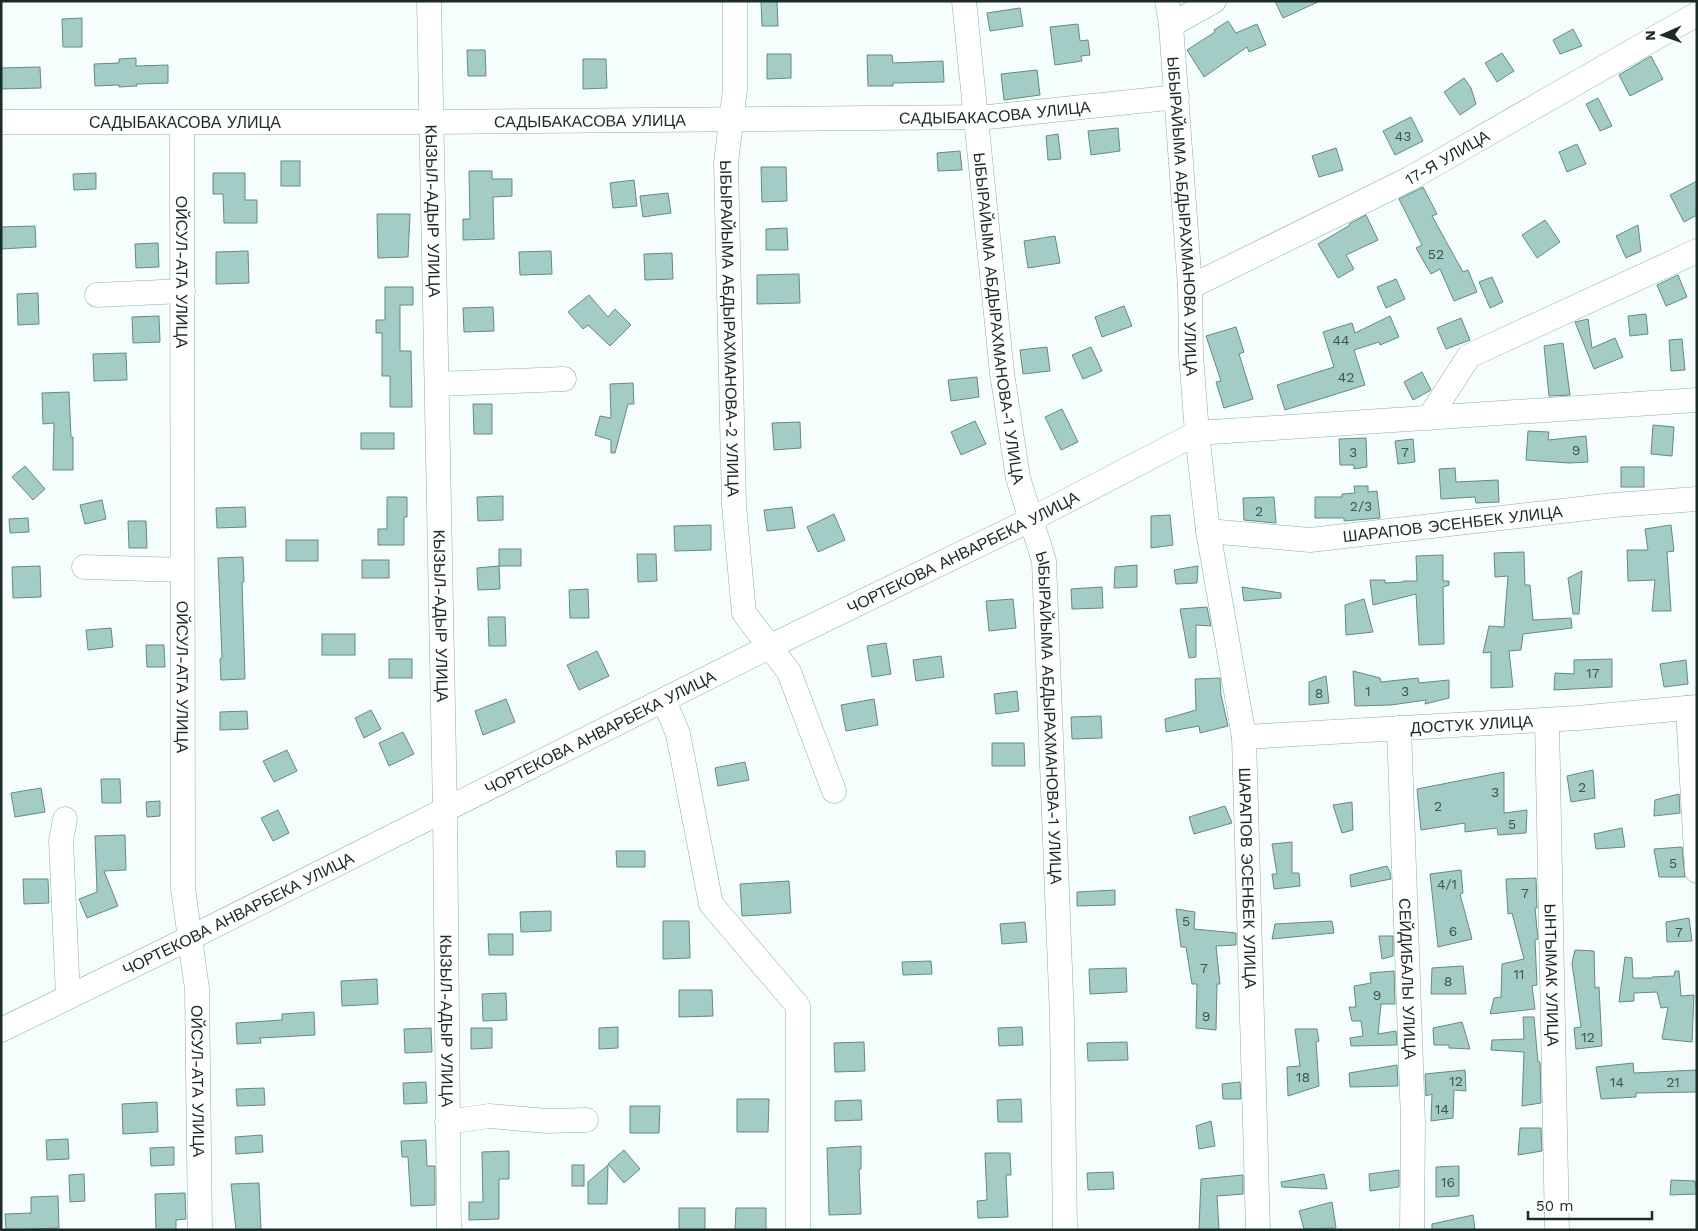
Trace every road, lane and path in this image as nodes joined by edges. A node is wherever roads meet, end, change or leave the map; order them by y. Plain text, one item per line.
1 (429, 1) edge
2 (735, 1) edge
3 (964, 1) edge
4 (1167, 1) edge
5 (1214, 1) edge
6 (1697, 14) edge
7 (1171, 24) junction
8 (1176, 97) junction
9 (976, 116) junction
10 (731, 120) junction
11 (1, 122) edge
12 (431, 122) junction
13 (182, 123) junction
14 (1697, 251) edge
15 (1190, 287) junction
16 (183, 291) junction
17 (97, 295) dead end
18 (564, 379) dead end
19 (437, 384) junction
20 (1697, 400) edge
21 (1429, 418) junction
22 (1197, 433) junction
23 (1697, 500) edge
24 (1030, 520) junction
25 (1208, 531) junction
26 (84, 567) dead end
27 (182, 570) junction
28 (768, 647) junction
29 (664, 700) junction
30 (1692, 707) edge
31 (1547, 720) junction
32 (1400, 728) junction
33 (1244, 736) junction
34 (834, 791) dead end
35 (444, 810) junction
36 (65, 819) dead end
37 (1697, 871) edge
38 (190, 938) junction
39 (68, 997) junction
40 (1, 1030) edge
41 (586, 1120) dead end
42 (447, 1122) junction
43 (200, 1230) edge
44 (449, 1230) edge
45 (798, 1230) edge
46 (1065, 1230) edge
47 (1258, 1230) edge
48 (1412, 1230) edge
49 (1557, 1230) edge

1 - 12 street, КЫЗЫЛ-АДЫР УЛИЦА
2 - 10 street, ЫБЫРАЙЫМА АБДЫРАХМАНОВА-2 УЛИЦА
3 - 9 street, ЫБЫРАЙЫМА АБДЫРАХМАНОВА-1 УЛИЦА
4 - 7 street, ЫБЫРАЙЫМА АБДЫРАХМАНОВА УЛИЦА
5 - 7 street
6 - 15 street, 17-Я УЛИЦА
7 - 8 street, ЫБЫРАЙЫМА АБДЫРАХМАНОВА УЛИЦА
8 - 9 street, САДЫБАКАСОВА УЛИЦА
8 - 15 street, ЫБЫРАЙЫМА АБДЫРАХМАНОВА УЛИЦА
9 - 10 street, САДЫБАКАСОВА УЛИЦА
9 - 24 street, ЫБЫРАЙЫМА АБДЫРАХМАНОВА-1 УЛИЦА
10 - 12 street, САДЫБАКАСОВА УЛИЦА
10 - 28 street, ЫБЫРАЙЫМА АБДЫРАХМАНОВА-2 УЛИЦА
11 - 13 street, САДЫБАКАСОВА УЛИЦА
12 - 13 street, САДЫБАКАСОВА УЛИЦА
12 - 19 street, КЫЗЫЛ-АДЫР УЛИЦА
13 - 16 street, ОЙСУЛ-АТА УЛИЦА
14 - 21 street
15 - 22 street, ЫБЫРАЙЫМА АБДЫРАХМАНОВА УЛИЦА
16 - 17 street
16 - 27 street, ОЙСУЛ-АТА УЛИЦА
18 - 19 street
19 - 35 street, КЫЗЫЛ-АДЫР УЛИЦА
20 - 21 street
21 - 22 street
22 - 24 street, ЧОРТЕКОВА АНВАРБЕКА УЛИЦА
22 - 25 street, ШАРАПОВ ЭСЕНБЕК УЛИЦА
23 - 25 street, ШАРАПОВ ЭСЕНБЕК УЛИЦА
24 - 28 street, ЧОРТЕКОВА АНВАРБЕКА УЛИЦА
24 - 46 street, ЫБЫРАЙЫМА АБДЫРАХМАНОВА-1 УЛИЦА
25 - 33 street, ШАРАПОВ ЭСЕНБЕК УЛИЦА
26 - 27 street
27 - 38 street, ОЙСУЛ-АТА УЛИЦА
28 - 29 street, ЧОРТЕКОВА АНВАРБЕКА УЛИЦА
28 - 34 street, ЫБЫРАЙЫМА АБДЫРАХМАНОВА-2 УЛИЦА
29 - 35 street, ЧОРТЕКОВА АНВАРБЕКА УЛИЦА
29 - 45 street
30 - 31 street, ДОСТУК УЛИЦА
30 - 37 street
31 - 32 street, ДОСТУК УЛИЦА
31 - 49 street, ЫНТЫМАК УЛИЦА
32 - 33 street, ДОСТУК УЛИЦА
32 - 48 street, СЕЙДИБАЛЫ УЛИЦА
33 - 47 street, ШАРАПОВ ЭСЕНБЕК УЛИЦА
35 - 38 street, ЧОРТЕКОВА АНВАРБЕКА УЛИЦА
35 - 42 street, КЫЗЫЛ-АДЫР УЛИЦА
36 - 39 street
38 - 39 street, ЧОРТЕКОВА АНВАРБЕКА УЛИЦА
38 - 43 street, ОЙСУЛ-АТА УЛИЦА
39 - 40 street, ЧОРТЕКОВА АНВАРБЕКА УЛИЦА
41 - 42 street
42 - 44 street, КЫЗЫЛ-АДЫР УЛИЦА

